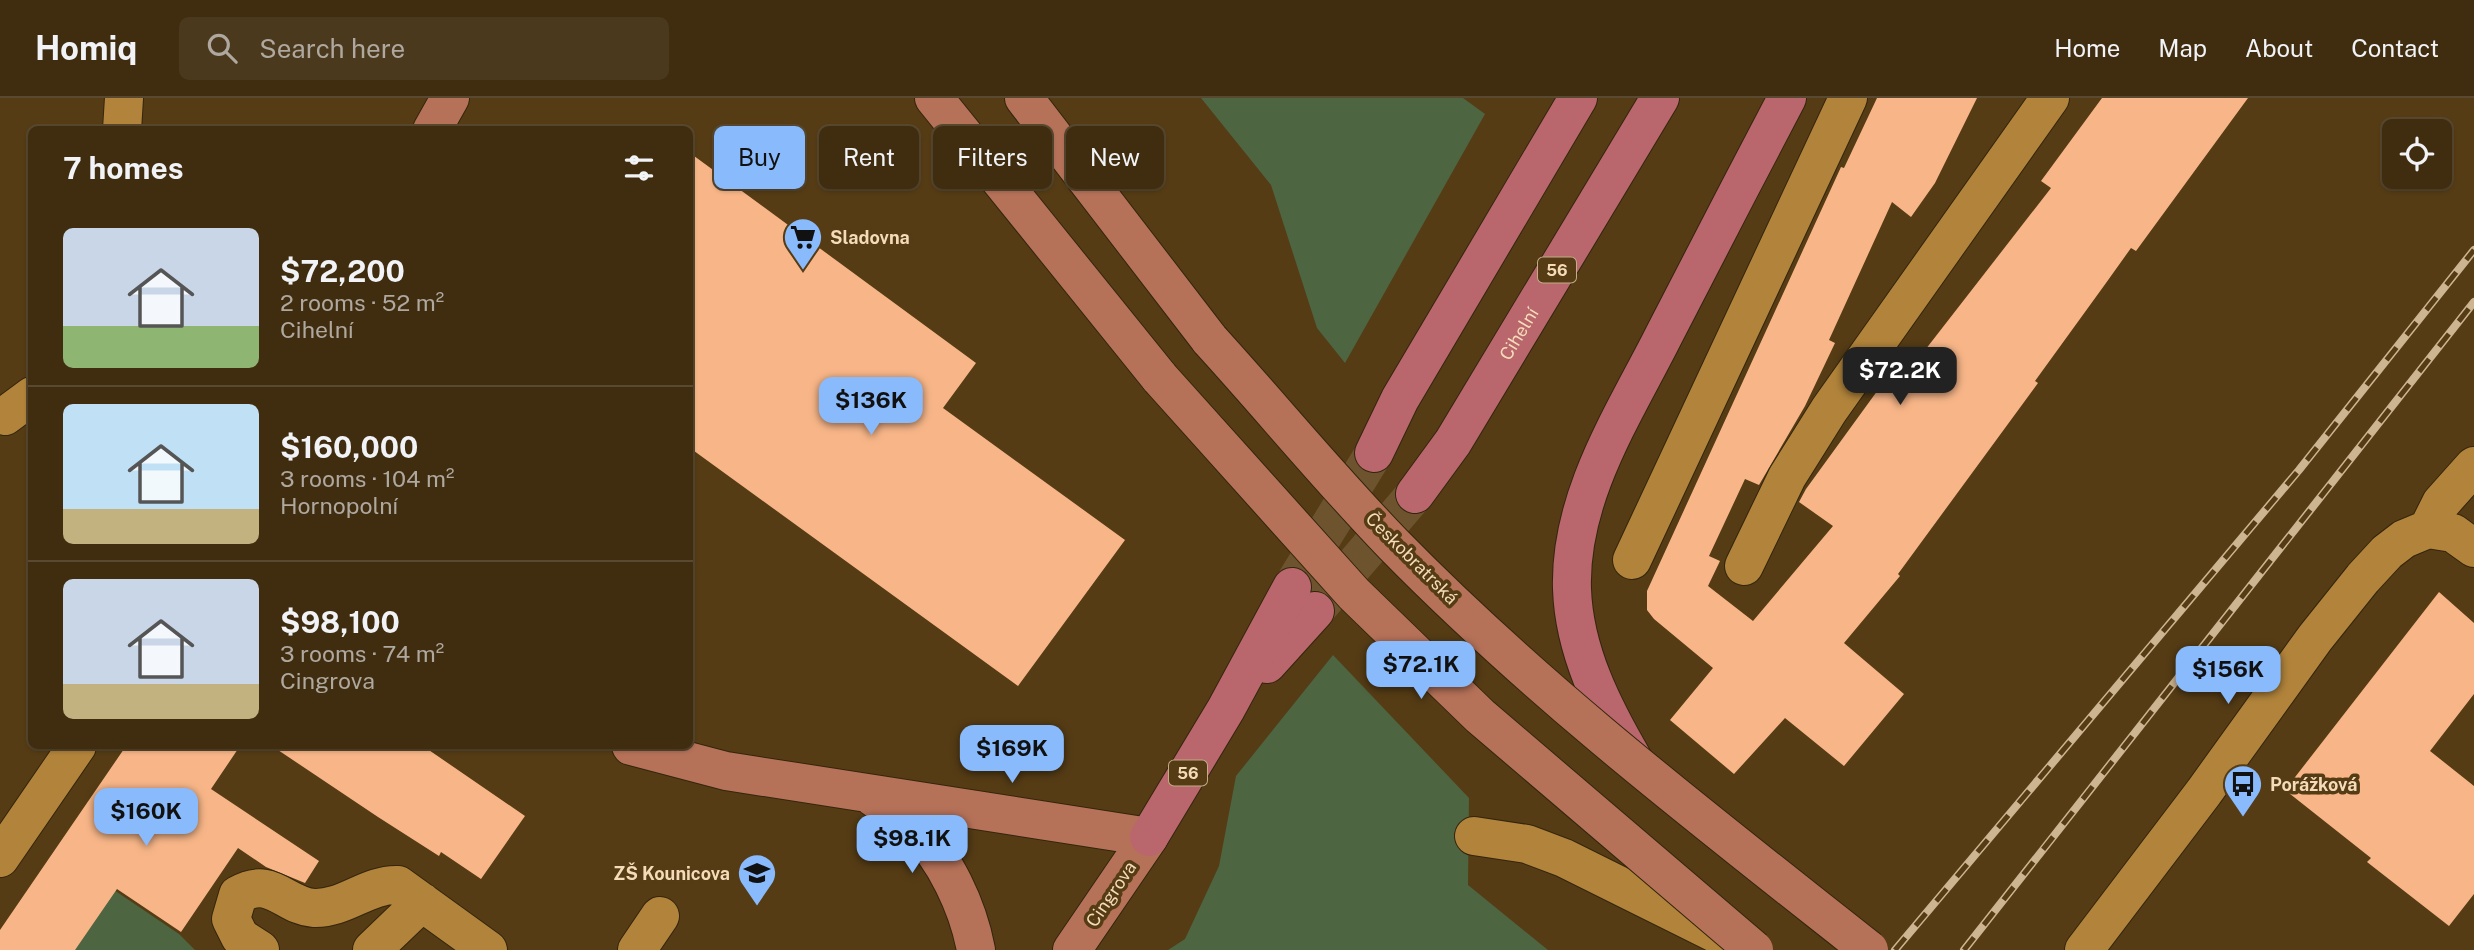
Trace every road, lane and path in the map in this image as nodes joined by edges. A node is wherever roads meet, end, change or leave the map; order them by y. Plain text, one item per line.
1 (124, 98) edge
2 (450, 98) edge
3 (934, 98) edge
4 (1024, 98) edge
5 (1578, 98) edge
6 (1660, 98) edge
7 (1787, 98) edge
8 (1848, 98) edge
9 (2050, 98) edge
10 (122, 126) edge
11 (434, 126) edge
12 (1374, 453) tunnel mouth
13 (2474, 466) edge
14 (1415, 494) tunnel mouth
15 (2428, 529) junction
16 (2474, 548) edge
17 (1632, 560) dead end
18 (1744, 566) dead end
19 (1303, 599) tunnel mouth
20 (75, 749) edge
21 (642, 749) edge
22 (1637, 766) junction
23 (865, 792) junction
24 (1474, 836) dead end
25 (1149, 837) junction
26 (0, 858) edge
27 (422, 902) junction
28 (660, 916) dead end
29 (260, 950) edge
30 (372, 950) edge
31 (488, 950) edge
32 (637, 950) edge
33 (976, 950) edge
34 (1072, 950) edge
35 (1751, 950) edge
36 (1869, 950) edge
37 (2084, 950) edge

1 - 10 street
2 - 11 main road
3 - 35 main road, bridge
4 - 22 main road, Českobratrská, bridge
5 - 12 highway
6 - 14 highway, Cihelní / 56
7 - 22 highway
8 - 17 street
9 - 18 street
13 - 15 street
15 - 16 street
15 - 37 street
19 - 25 highway, 56
20 - 26 street
21 - 23 main road
22 - 36 main road, Českobratrská, bridge
23 - 25 main road
23 - 33 main road
24 - 35 street
25 - 34 main road, Cingrova / 56
27 - 29 street
27 - 30 street
27 - 31 street
28 - 32 street

